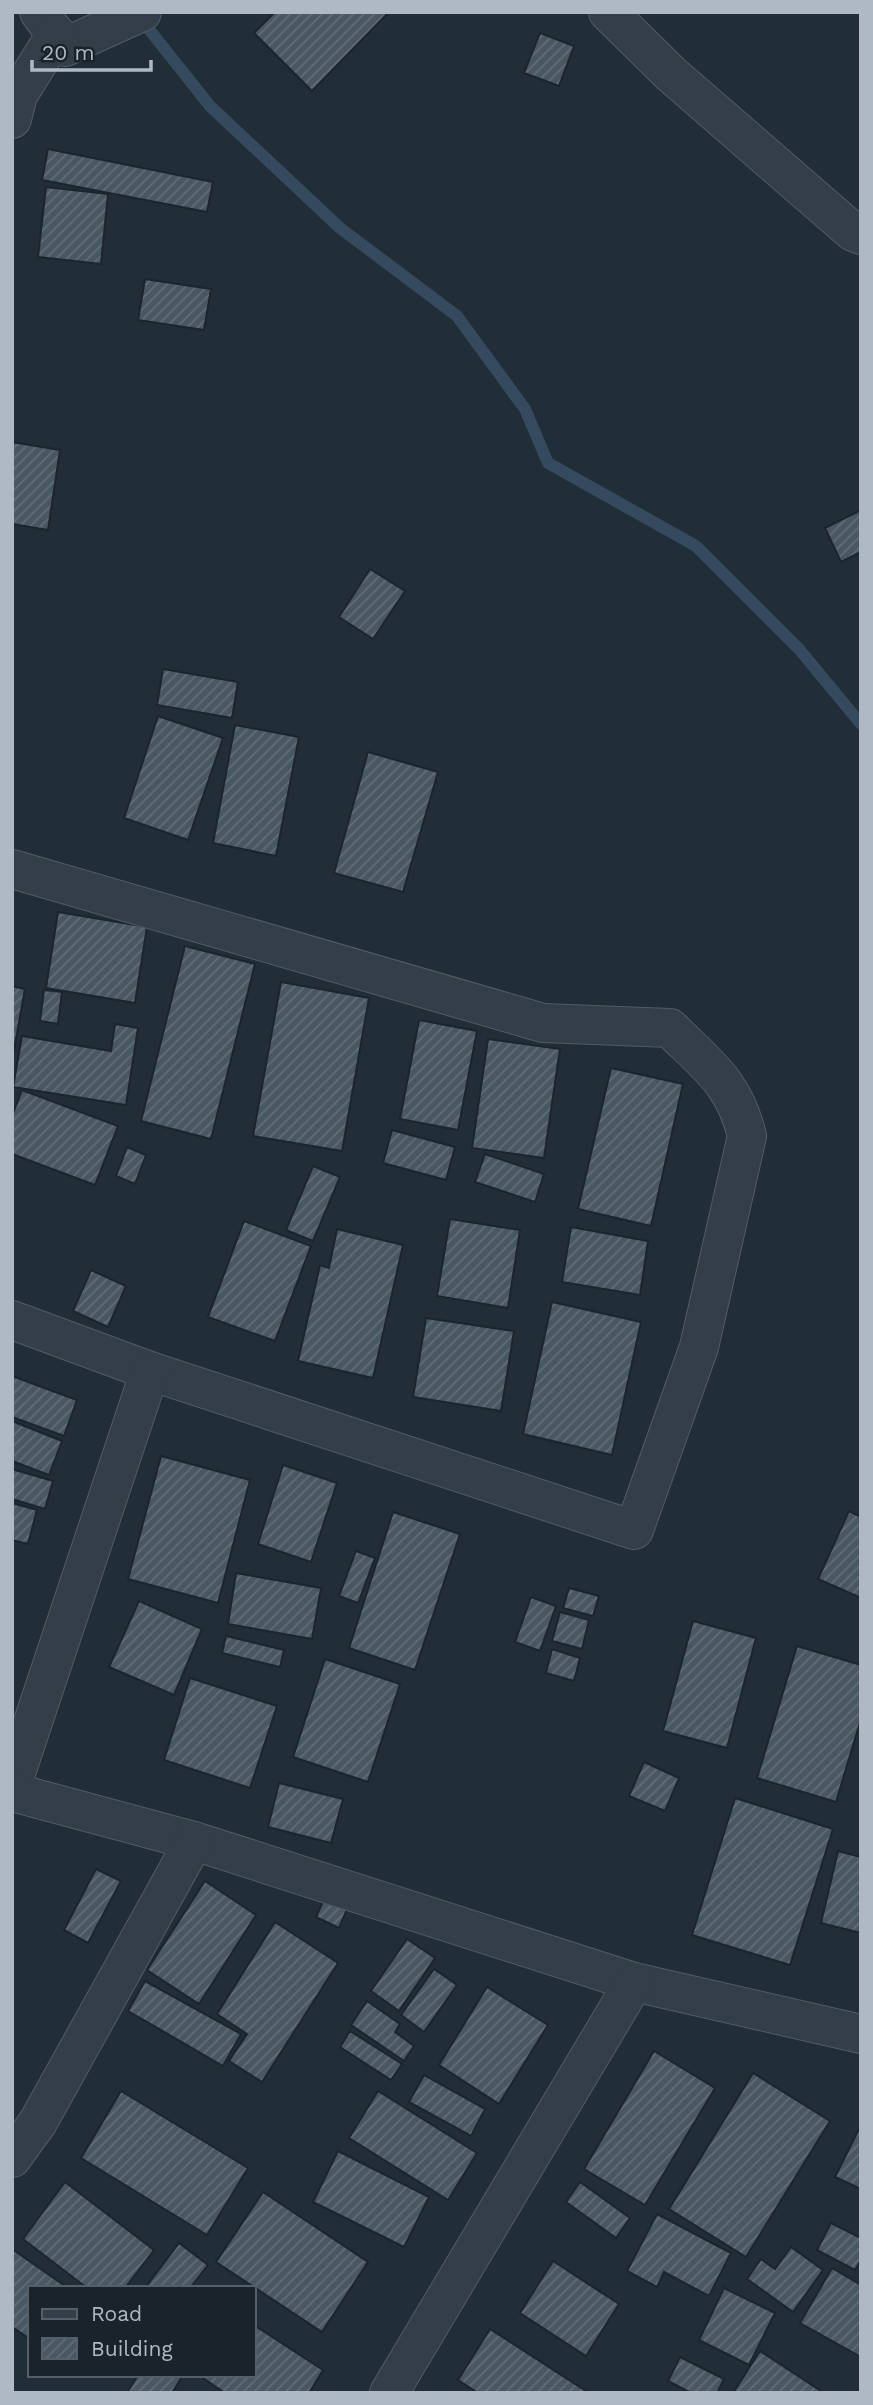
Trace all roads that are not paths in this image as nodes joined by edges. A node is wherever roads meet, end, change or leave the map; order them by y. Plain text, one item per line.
1 (142, 12) edge
2 (608, 12) edge
3 (48, 23) edge
4 (12, 119) edge
5 (861, 235) edge
6 (12, 869) edge
7 (12, 1320) edge
8 (150, 1371) junction
9 (12, 1785) edge
10 (12, 1791) edge
11 (194, 1840) junction
12 (634, 1982) junction
13 (861, 2034) edge
14 (12, 2158) edge
15 (389, 2393) edge

1 - 3 street
2 - 5 street
3 - 4 street
6 - 8 street
7 - 8 street
8 - 9 street
10 - 11 street
11 - 12 street
11 - 14 street
12 - 13 street
12 - 15 street

